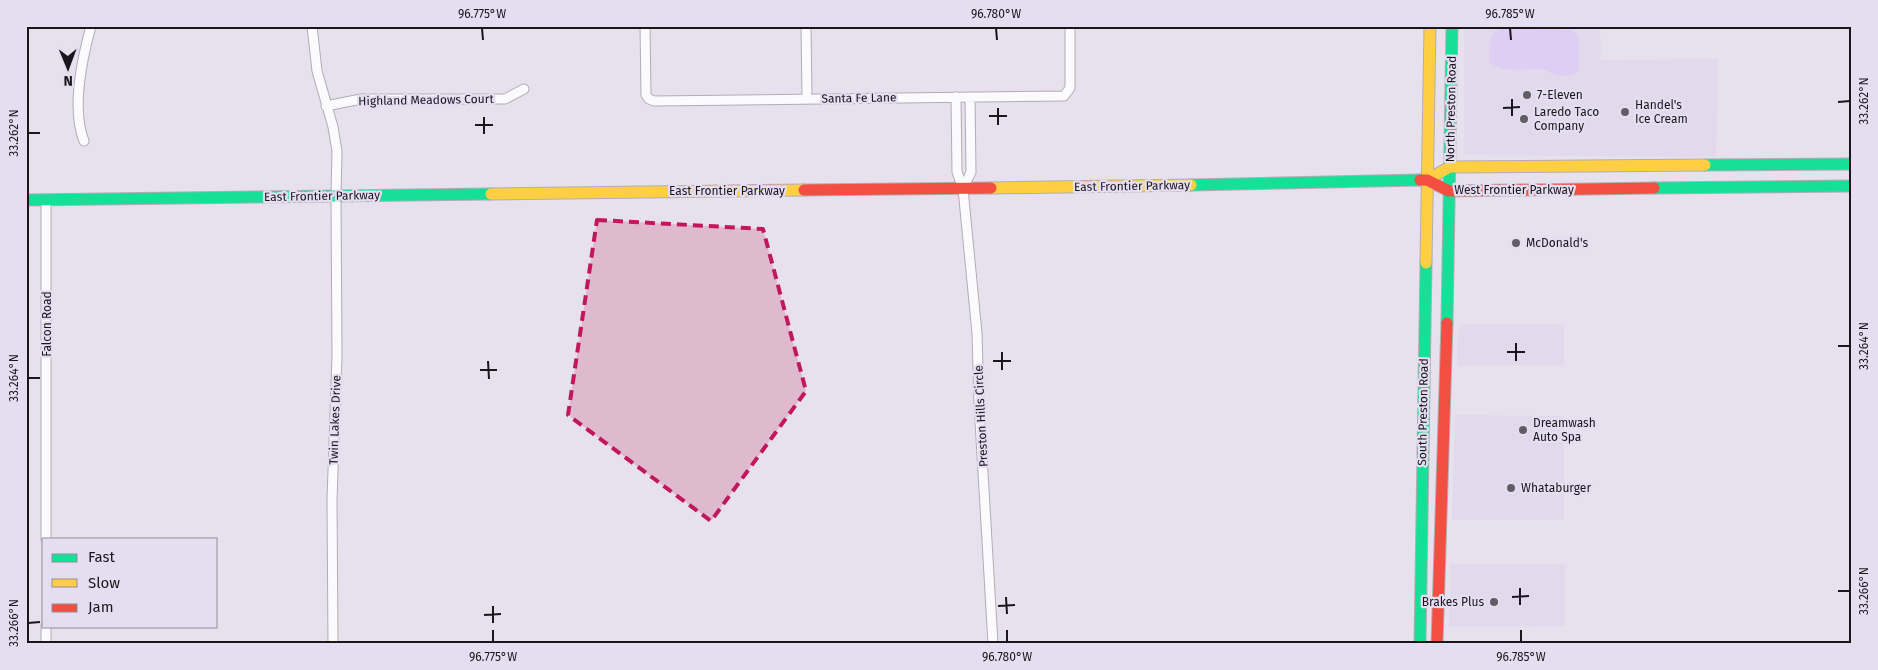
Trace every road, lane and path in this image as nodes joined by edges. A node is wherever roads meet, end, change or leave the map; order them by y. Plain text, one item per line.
1 (92, 26) edge
2 (312, 26) edge
3 (645, 26) edge
4 (806, 26) edge
5 (1070, 26) edge
6 (1430, 26) edge
7 (1452, 26) edge
8 (524, 89) dead end
9 (956, 97) junction
10 (970, 97) junction
11 (807, 99) junction
12 (326, 106) junction
13 (84, 141) dead end
14 (1852, 164) edge
15 (1450, 166) junction
16 (1427, 180) junction
17 (1852, 186) edge
18 (963, 189) junction
19 (1450, 191) junction
20 (336, 196) junction
21 (46, 199) junction
22 (26, 200) edge
23 (46, 538) edge
24 (46, 628) edge
25 (46, 644) edge
26 (333, 644) edge
27 (993, 644) edge
28 (1420, 644) edge
29 (1437, 644) edge

1 - 13 street
2 - 12 street, Twin Lakes Drive
3 - 11 street, Santa Fe Lane
4 - 11 street
5 - 10 street, Santa Fe Lane
6 - 16 street, North Preston Road
7 - 15 street, North Preston Road
8 - 12 street, Highland Meadows Court
9 - 10 street, Santa Fe Lane
9 - 11 street, Santa Fe Lane
9 - 18 street, Preston Hills Circle
10 - 18 street
12 - 20 street, Twin Lakes Drive
14 - 15 street, West Frontier Parkway
15 - 16 street, West Frontier Parkway
15 - 19 street, North Preston Road
16 - 18 street, East Frontier Parkway
16 - 19 street, West Frontier Parkway
16 - 28 street, South Preston Road
17 - 19 street, West Frontier Parkway
18 - 20 street, East Frontier Parkway
18 - 27 street, Preston Hills Circle
19 - 29 street, South Preston Road
20 - 21 street, East Frontier Parkway
20 - 26 street, Twin Lakes Drive
21 - 22 street, East Frontier Parkway
21 - 23 street, Falcon Road
24 - 25 street

